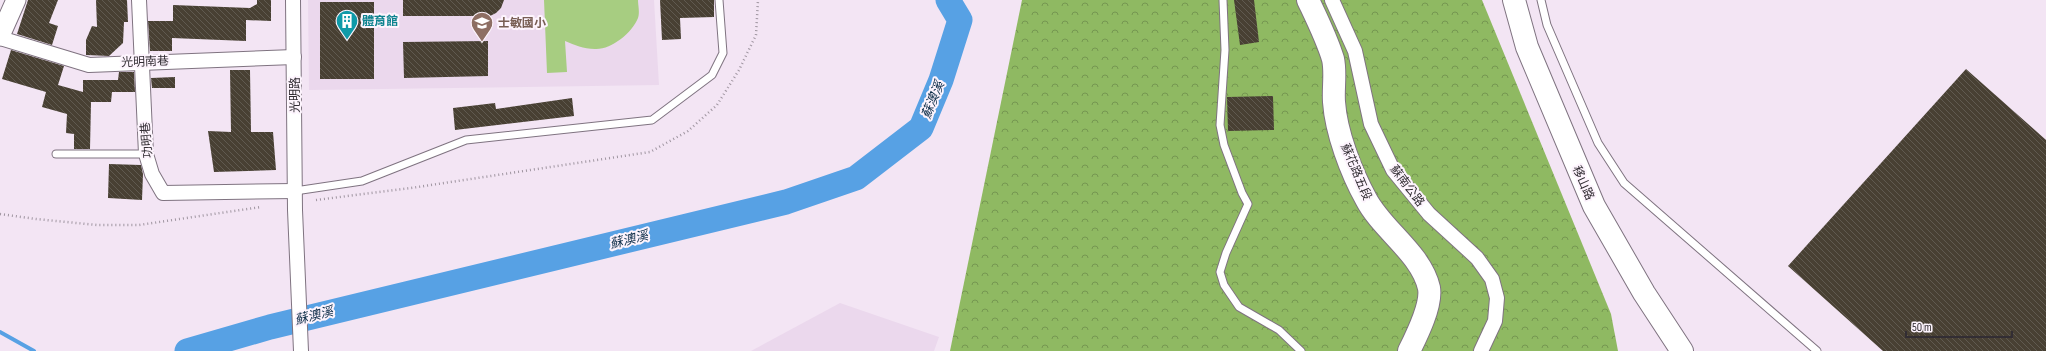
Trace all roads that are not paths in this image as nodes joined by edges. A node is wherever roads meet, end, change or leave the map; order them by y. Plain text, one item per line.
1 (16, 0) edge
2 (138, 0) edge
3 (293, 0) edge
4 (719, 0) edge
5 (1223, 0) edge
6 (1308, 0) edge
7 (1332, 0) edge
8 (1514, 0) edge
9 (1541, 0) edge
10 (0, 37) edge
11 (294, 57) junction
12 (143, 62) junction
13 (56, 154) dead end
14 (146, 154) junction
15 (295, 191) junction
16 (301, 351) edge
17 (1300, 351) edge
18 (1410, 351) edge
19 (1481, 351) edge
20 (1682, 351) edge
21 (1817, 351) edge

1 - 10 street
2 - 12 street, 功明巷
3 - 11 street, 光明路
4 - 15 lane
5 - 17 lane
6 - 18 main road, 蘇花路五段
7 - 19 street, 蘇南公路
8 - 20 main road, 移山路
9 - 21 lane
10 - 12 street, 光明南巷
11 - 12 street, 光明南巷
11 - 15 street, 光明路
12 - 14 street, 功明巷
13 - 14 lane
14 - 15 street, 功明巷
15 - 16 street, 光明路

